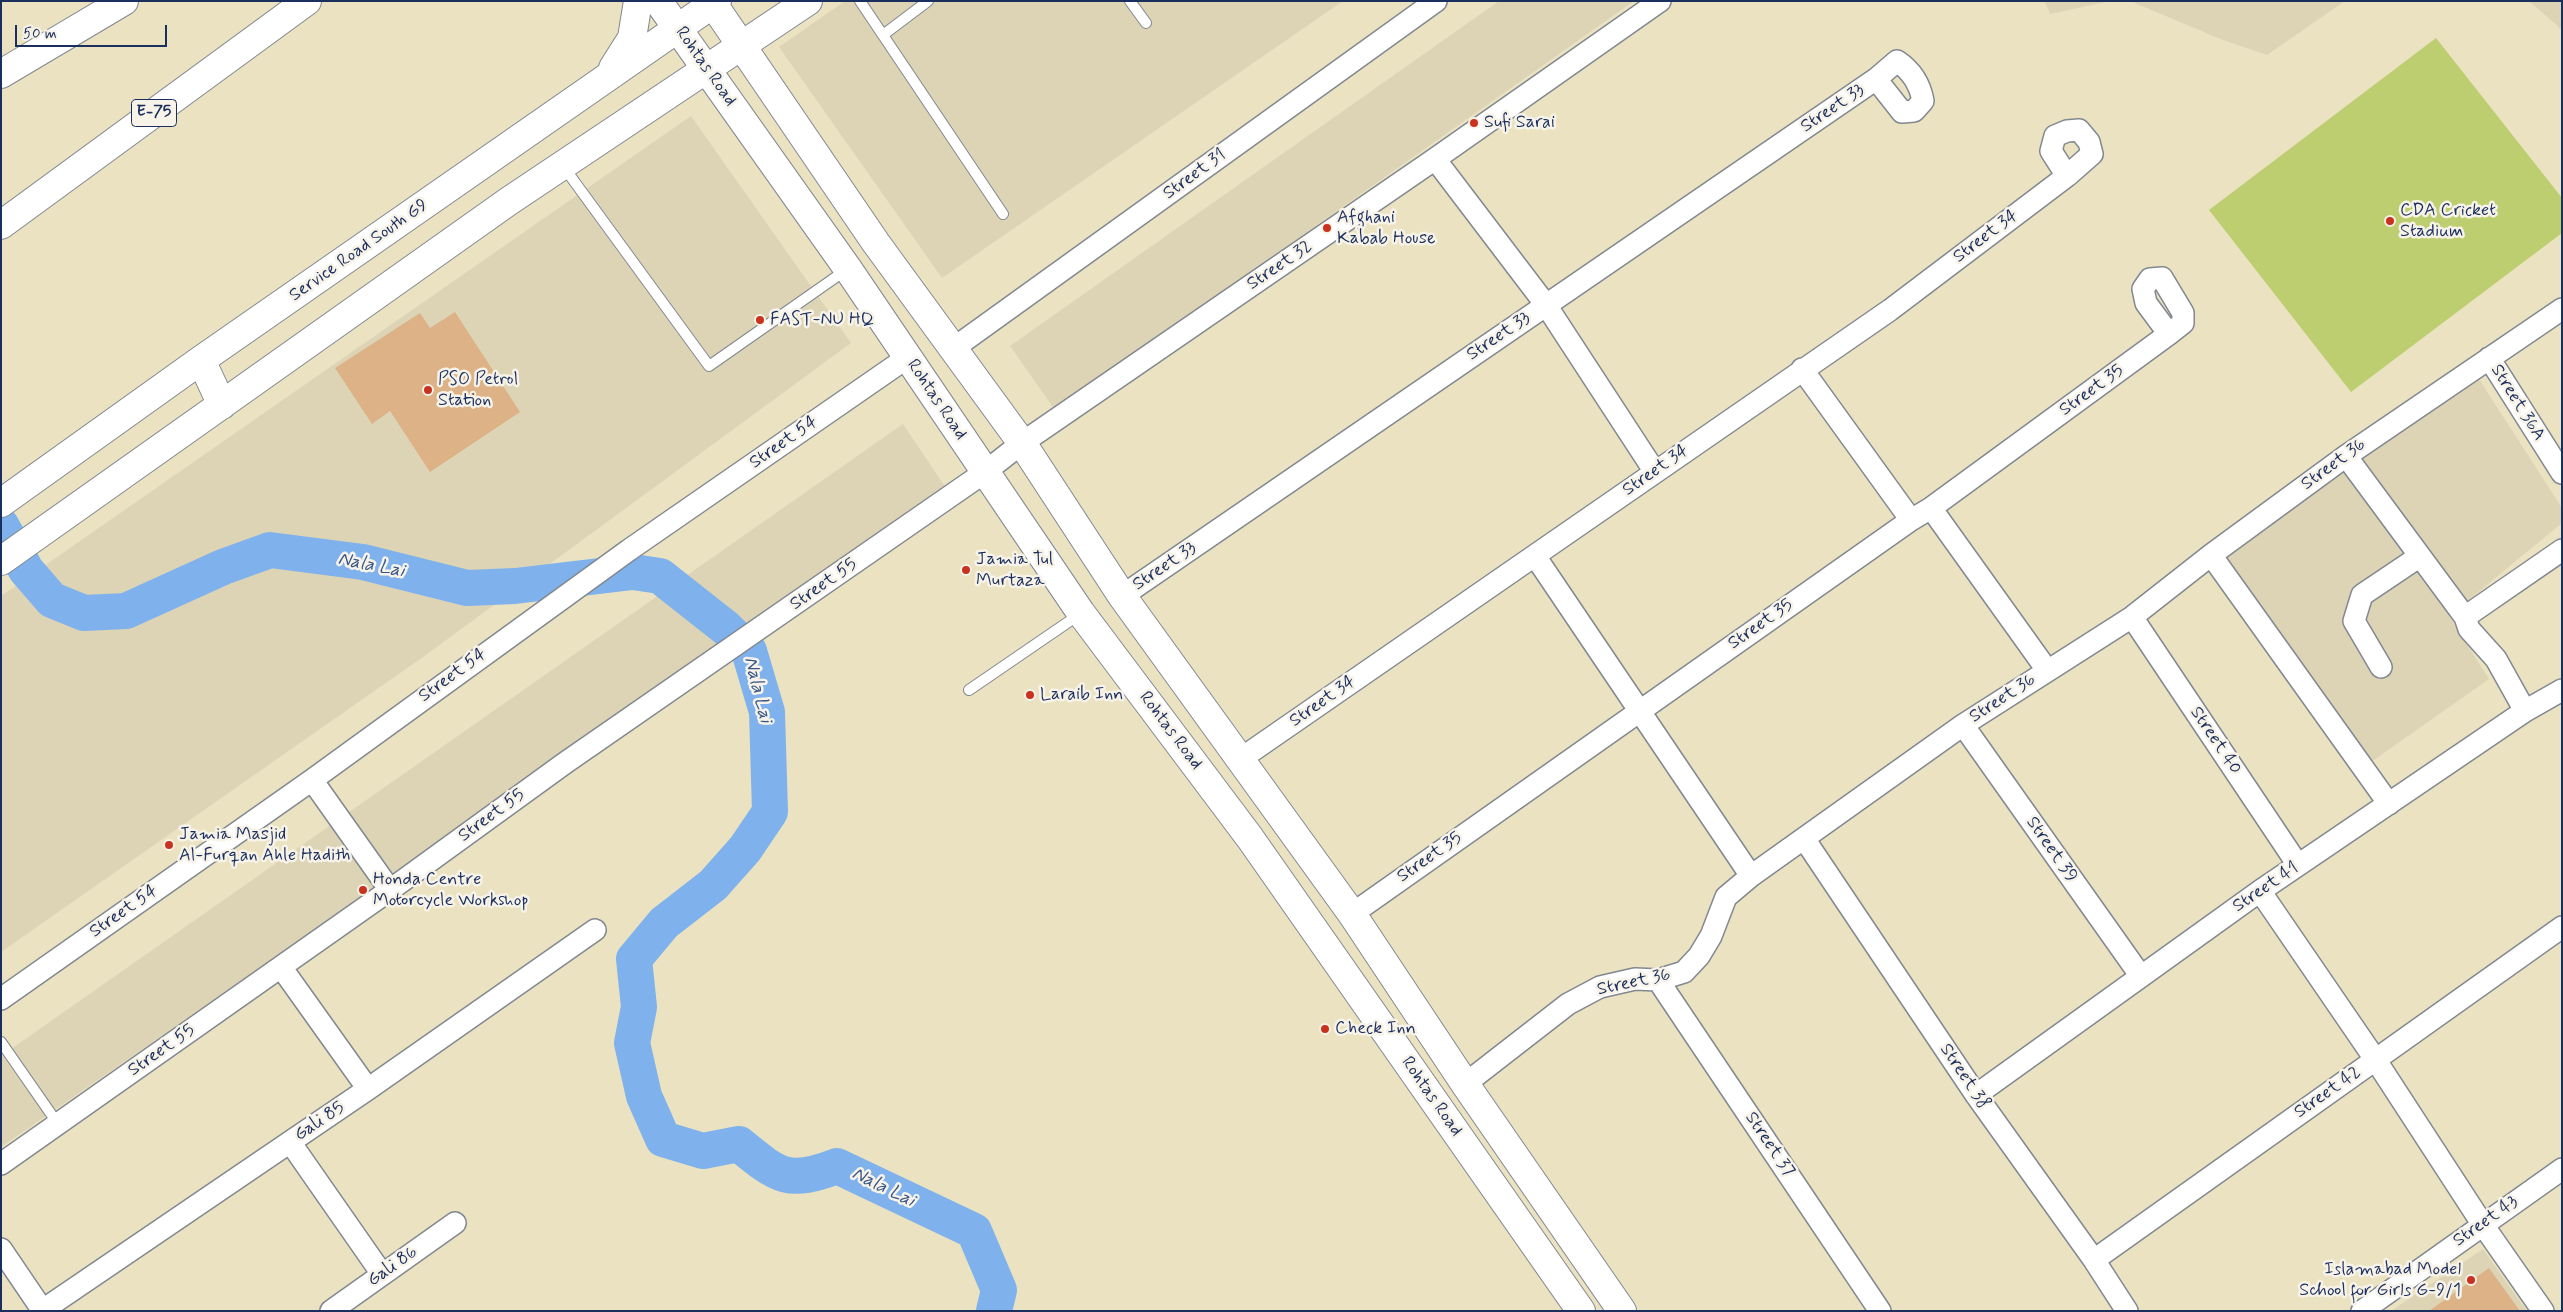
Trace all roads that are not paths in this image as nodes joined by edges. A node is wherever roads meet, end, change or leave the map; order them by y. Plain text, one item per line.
1 (124, 1) edge
2 (307, 1) edge
3 (638, 1) edge
4 (658, 1) edge
5 (808, 1) edge
6 (860, 1) edge
7 (928, 1) edge
8 (1130, 1) edge
9 (1436, 1) edge
10 (1660, 1) edge
11 (714, 2) edge
12 (1146, 23) dead end
13 (677, 28) junction
14 (882, 35) junction
15 (744, 46) junction
16 (706, 69) junction
17 (1, 74) edge
18 (1876, 79) dead end
19 (597, 86) junction
20 (1435, 159) junction
21 (562, 165) junction
22 (2067, 176) dead end
23 (1002, 214) dead end
24 (1, 225) edge
25 (876, 243) junction
26 (845, 265) junction
27 (1546, 305) junction
28 (2562, 309) edge
29 (2169, 334) dead end
30 (954, 348) junction
31 (908, 357) junction
32 (2489, 358) junction
33 (201, 360) junction
34 (1802, 369) junction
35 (222, 405) junction
36 (1022, 443) junction
37 (2346, 456) junction
38 (985, 472) junction
39 (1655, 472) junction
40 (2562, 473) edge
41 (1, 503) edge
42 (1932, 508) junction
43 (1911, 520) junction
44 (2562, 550) edge
45 (2212, 555) junction
46 (1535, 556) junction
47 (2420, 556) junction
48 (1, 561) edge
49 (1122, 596) junction
50 (1081, 613) junction
51 (2132, 617) junction
52 (2465, 617) junction
53 (2381, 667) dead end
54 (2047, 670) junction
55 (969, 690) dead end
56 (2562, 690) edge
57 (1640, 710) junction
58 (2525, 711) junction
59 (1963, 725) junction
60 (1239, 760) junction
61 (312, 780) junction
62 (2389, 804) junction
63 (1805, 840) junction
64 (2298, 865) junction
65 (1751, 876) junction
66 (390, 890) junction
67 (2260, 891) junction
68 (1352, 914) junction
69 (2562, 927) edge
70 (595, 930) dead end
71 (281, 967) junction
72 (2140, 975) junction
73 (1658, 980) junction
74 (1, 999) edge
75 (1, 1042) edge
76 (2375, 1059) junction
77 (1464, 1084) junction
78 (368, 1090) junction
79 (1976, 1094) junction
80 (58, 1124) junction
81 (290, 1142) junction
82 (1, 1164) edge
83 (2562, 1169) edge
84 (455, 1223) dead end
85 (2483, 1225) junction
86 (1, 1249) edge
87 (2094, 1260) junction
88 (382, 1274) junction
89 (43, 1310) edge
90 (331, 1311) edge
91 (1581, 1311) edge
92 (1622, 1311) edge
93 (1880, 1311) edge
94 (2127, 1311) edge
95 (2362, 1311) edge
96 (2543, 1311) edge

1 - 17 main road
2 - 24 main road, E-75
3 - 19 main road
4 - 13 main road, Rohtas Road
5 - 15 main road
6 - 14 lane
7 - 14 lane
8 - 12 lane
9 - 30 street, Street 31
10 - 20 street, Street 32
11 - 13 main road, Service Road South G9
11 - 15 main road, Rohtas Road
13 - 16 main road, Rohtas Road
13 - 19 main road, Service Road South G9
14 - 23 lane
15 - 16 main road
15 - 25 main road, Rohtas Road
16 - 21 main road
16 - 26 main road, Rohtas Road
18 - 27 street, Street 33
19 - 33 main road, Service Road South G9
20 - 27 street
20 - 36 street, Street 32
21 - 26 lane
21 - 35 main road
22 - 34 street, Street 34
25 - 26 main road
25 - 30 main road, Rohtas Road
26 - 31 main road, Rohtas Road
27 - 39 street
27 - 49 street, Street 33
28 - 32 street, Street 36
29 - 42 street, Street 35
30 - 36 main road, Rohtas Road
31 - 38 main road, Rohtas Road
31 - 61 street, Street 54
32 - 37 street, Street 36
32 - 40 street, Street 36A
33 - 35 main road
33 - 41 main road, Service Road South G9
34 - 39 street, Street 34
34 - 43 street
35 - 48 main road
36 - 38 street, Street 32
36 - 49 main road, Rohtas Road
37 - 45 street, Street 36
37 - 47 street
38 - 50 main road, Rohtas Road
38 - 66 street, Street 55
39 - 46 street, Street 34
42 - 43 street, Street 35
42 - 54 street
43 - 57 street, Street 35
44 - 52 street
45 - 51 street, Street 36
45 - 62 street
46 - 57 street
46 - 60 street, Street 34
47 - 52 street
47 - 53 street
49 - 60 main road, Rohtas Road
50 - 55 lane
50 - 91 main road, Rohtas Road
51 - 54 street, Street 36
51 - 64 street, Street 40
52 - 58 street
54 - 59 street, Street 36
56 - 58 street, Street 41
57 - 65 street
57 - 68 street, Street 35
58 - 62 street, Street 41
59 - 63 street, Street 36
59 - 72 street, Street 39
60 - 68 main road, Rohtas Road
61 - 66 street
61 - 74 street, Street 54
62 - 64 street, Street 41
63 - 65 street, Street 36
63 - 79 street, Street 38
64 - 67 street, Street 41
65 - 73 street, Street 36
66 - 71 street, Street 55
67 - 72 street, Street 41
67 - 76 street
68 - 77 main road, Rohtas Road
69 - 76 street, Street 42
70 - 78 street, Gali 85
71 - 78 street
71 - 80 street, Street 55
72 - 79 street, Street 41
73 - 77 street, Street 36
73 - 93 street, Street 37
75 - 80 lane
76 - 85 street
76 - 87 street, Street 42
77 - 92 main road, Rohtas Road
78 - 81 street, Gali 85
79 - 87 street, Street 38
80 - 82 street, Street 55
81 - 88 street
81 - 89 street, Gali 85
83 - 85 street, Street 43
84 - 88 street, Gali 86
85 - 95 street, Street 43
85 - 96 street
86 - 89 street
87 - 94 street, Street 38
88 - 90 street, Gali 86

